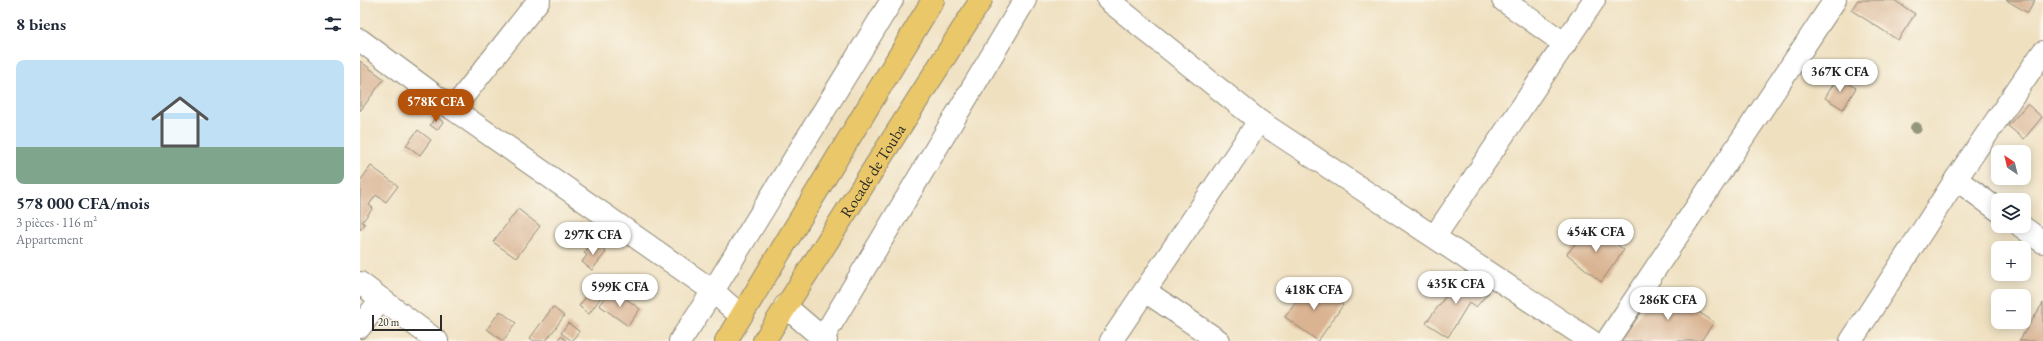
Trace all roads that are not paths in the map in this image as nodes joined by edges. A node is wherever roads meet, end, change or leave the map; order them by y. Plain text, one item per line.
1 (539, 0) edge
2 (892, 0) edge
3 (933, 0) edge
4 (981, 0) edge
5 (1026, 0) edge
6 (1108, 0) edge
7 (1503, 0) edge
8 (1594, 0) edge
9 (1835, 0) edge
10 (360, 40) edge
11 (1565, 44) junction
12 (2043, 52) edge
13 (454, 109) junction
14 (1259, 121) junction
15 (1956, 179) junction
16 (1991, 205) edge
17 (2030, 233) edge
18 (1435, 236) junction
19 (2043, 242) edge
20 (360, 283) edge
21 (713, 291) junction
22 (1145, 291) junction
23 (381, 299) junction
24 (785, 306) junction
25 (741, 316) junction
26 (360, 327) edge
27 (823, 340) edge
28 (437, 341) edge
29 (680, 341) edge
30 (726, 341) edge
31 (764, 341) edge
32 (1111, 341) edge
33 (1219, 341) edge
34 (1591, 341) edge
35 (1607, 341) edge
36 (1851, 341) edge

1 - 13 street
2 - 21 street
3 - 25 main road
4 - 24 main road, Rocade de Touba
5 - 27 street
6 - 14 street
7 - 11 street
8 - 11 street
9 - 35 street
10 - 13 street
11 - 18 street
12 - 15 street
13 - 21 street
14 - 18 street
14 - 22 street
15 - 16 street
15 - 36 street
17 - 19 street
18 - 34 street
20 - 23 street
21 - 25 street
21 - 29 street
22 - 32 street
22 - 33 street
23 - 26 street
23 - 28 street
24 - 27 street
24 - 31 main road, Rocade de Touba
25 - 30 main road

